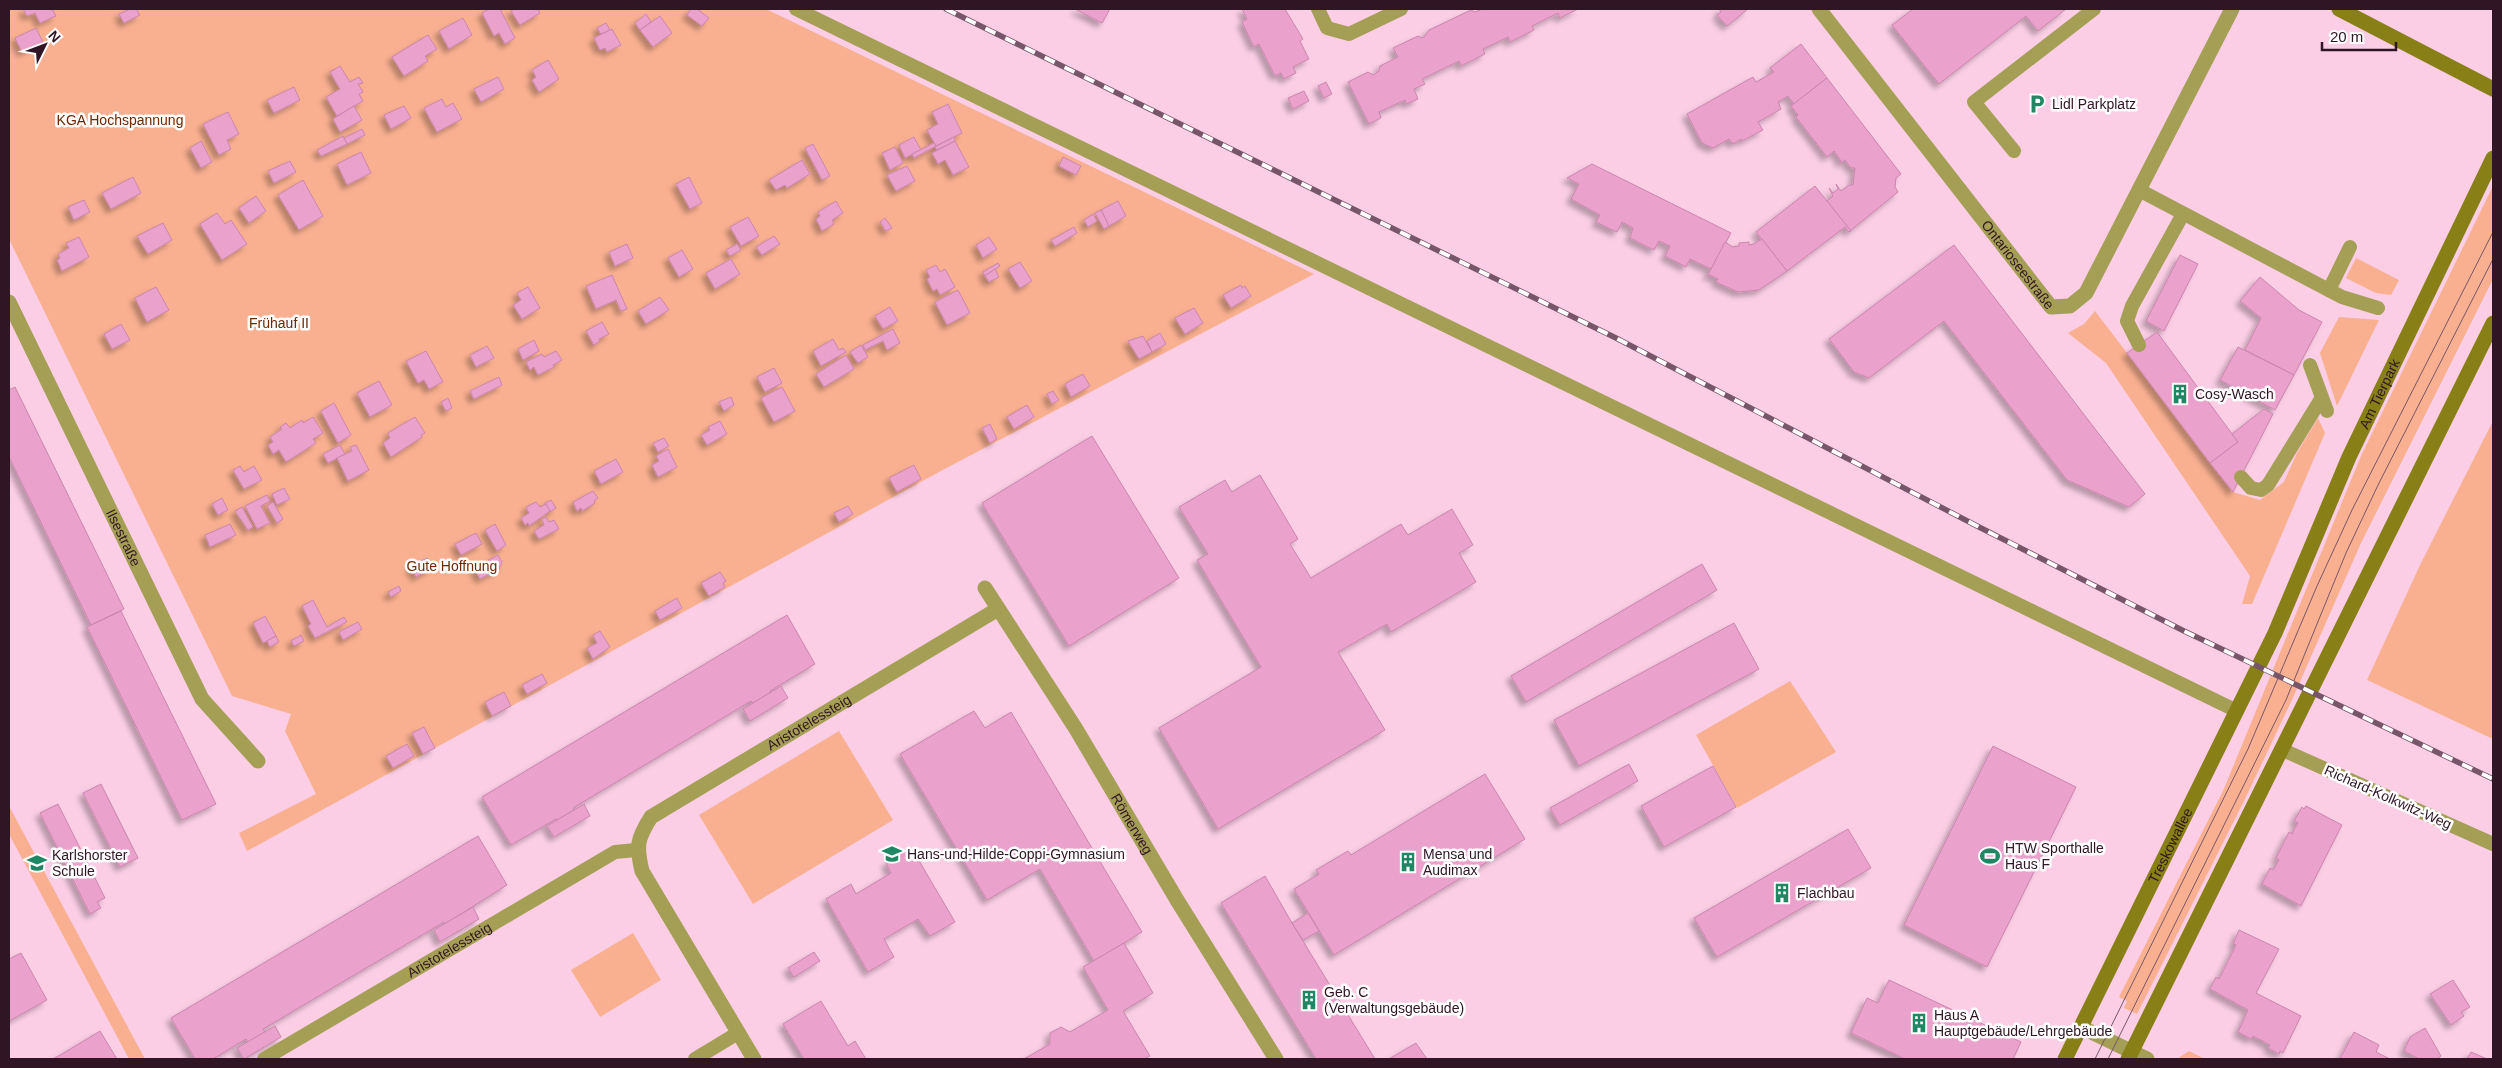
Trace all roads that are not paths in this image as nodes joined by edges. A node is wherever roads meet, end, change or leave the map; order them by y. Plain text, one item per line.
1 (796, 9) edge
2 (1318, 9) edge
3 (1401, 9) edge
4 (1819, 9) edge
5 (2094, 9) edge
6 (2232, 9) edge
7 (2339, 9) edge
8 (2493, 89) edge
9 (2014, 151) dead end
10 (2493, 158) edge
11 (2139, 190) junction
12 (2183, 214) junction
13 (2350, 247) dead end
14 (2328, 290) junction
15 (9, 302) edge
16 (2378, 308) dead end
17 (2493, 323) edge
18 (2139, 345) dead end
19 (2310, 364) dead end
20 (2241, 476) dead end
21 (986, 588) dead end
22 (998, 609) junction
23 (2275, 633) joint
24 (2237, 711) junction
25 (2283, 750) junction
26 (258, 761) dead end
27 (2493, 844) edge
28 (636, 850) junction
29 (2082, 1026) junction
30 (738, 1033) junction
31 (2130, 1055) edge
32 (264, 1059) edge
33 (695, 1059) edge
34 (754, 1059) edge
35 (1276, 1059) edge
36 (2065, 1059) edge
37 (2147, 1059) edge

1 - 24 lane
2 - 3 lane
4 - 11 street, Ontarioseestraße
5 - 9 lane
6 - 11 street, Ontarioseestraße
7 - 8 main road
10 - 23 main road, Am Tierpark
11 - 12 lane
12 - 14 lane
12 - 18 lane
13 - 14 lane
14 - 16 lane
15 - 26 street, Ilsestraße
17 - 25 main road
19 - 20 lane
21 - 22 street, Römerweg
22 - 28 street, Aristotelessteig
22 - 35 street, Römerweg
23 - 24 main road, Treskowallee
24 - 29 main road, Treskowallee
25 - 27 lane, Richard-Kolkwitz-Weg
25 - 31 main road
28 - 30 street
28 - 32 lane, Aristotelessteig
29 - 31 street
29 - 36 main road, Treskowallee
30 - 33 lane
30 - 34 street
31 - 37 street

